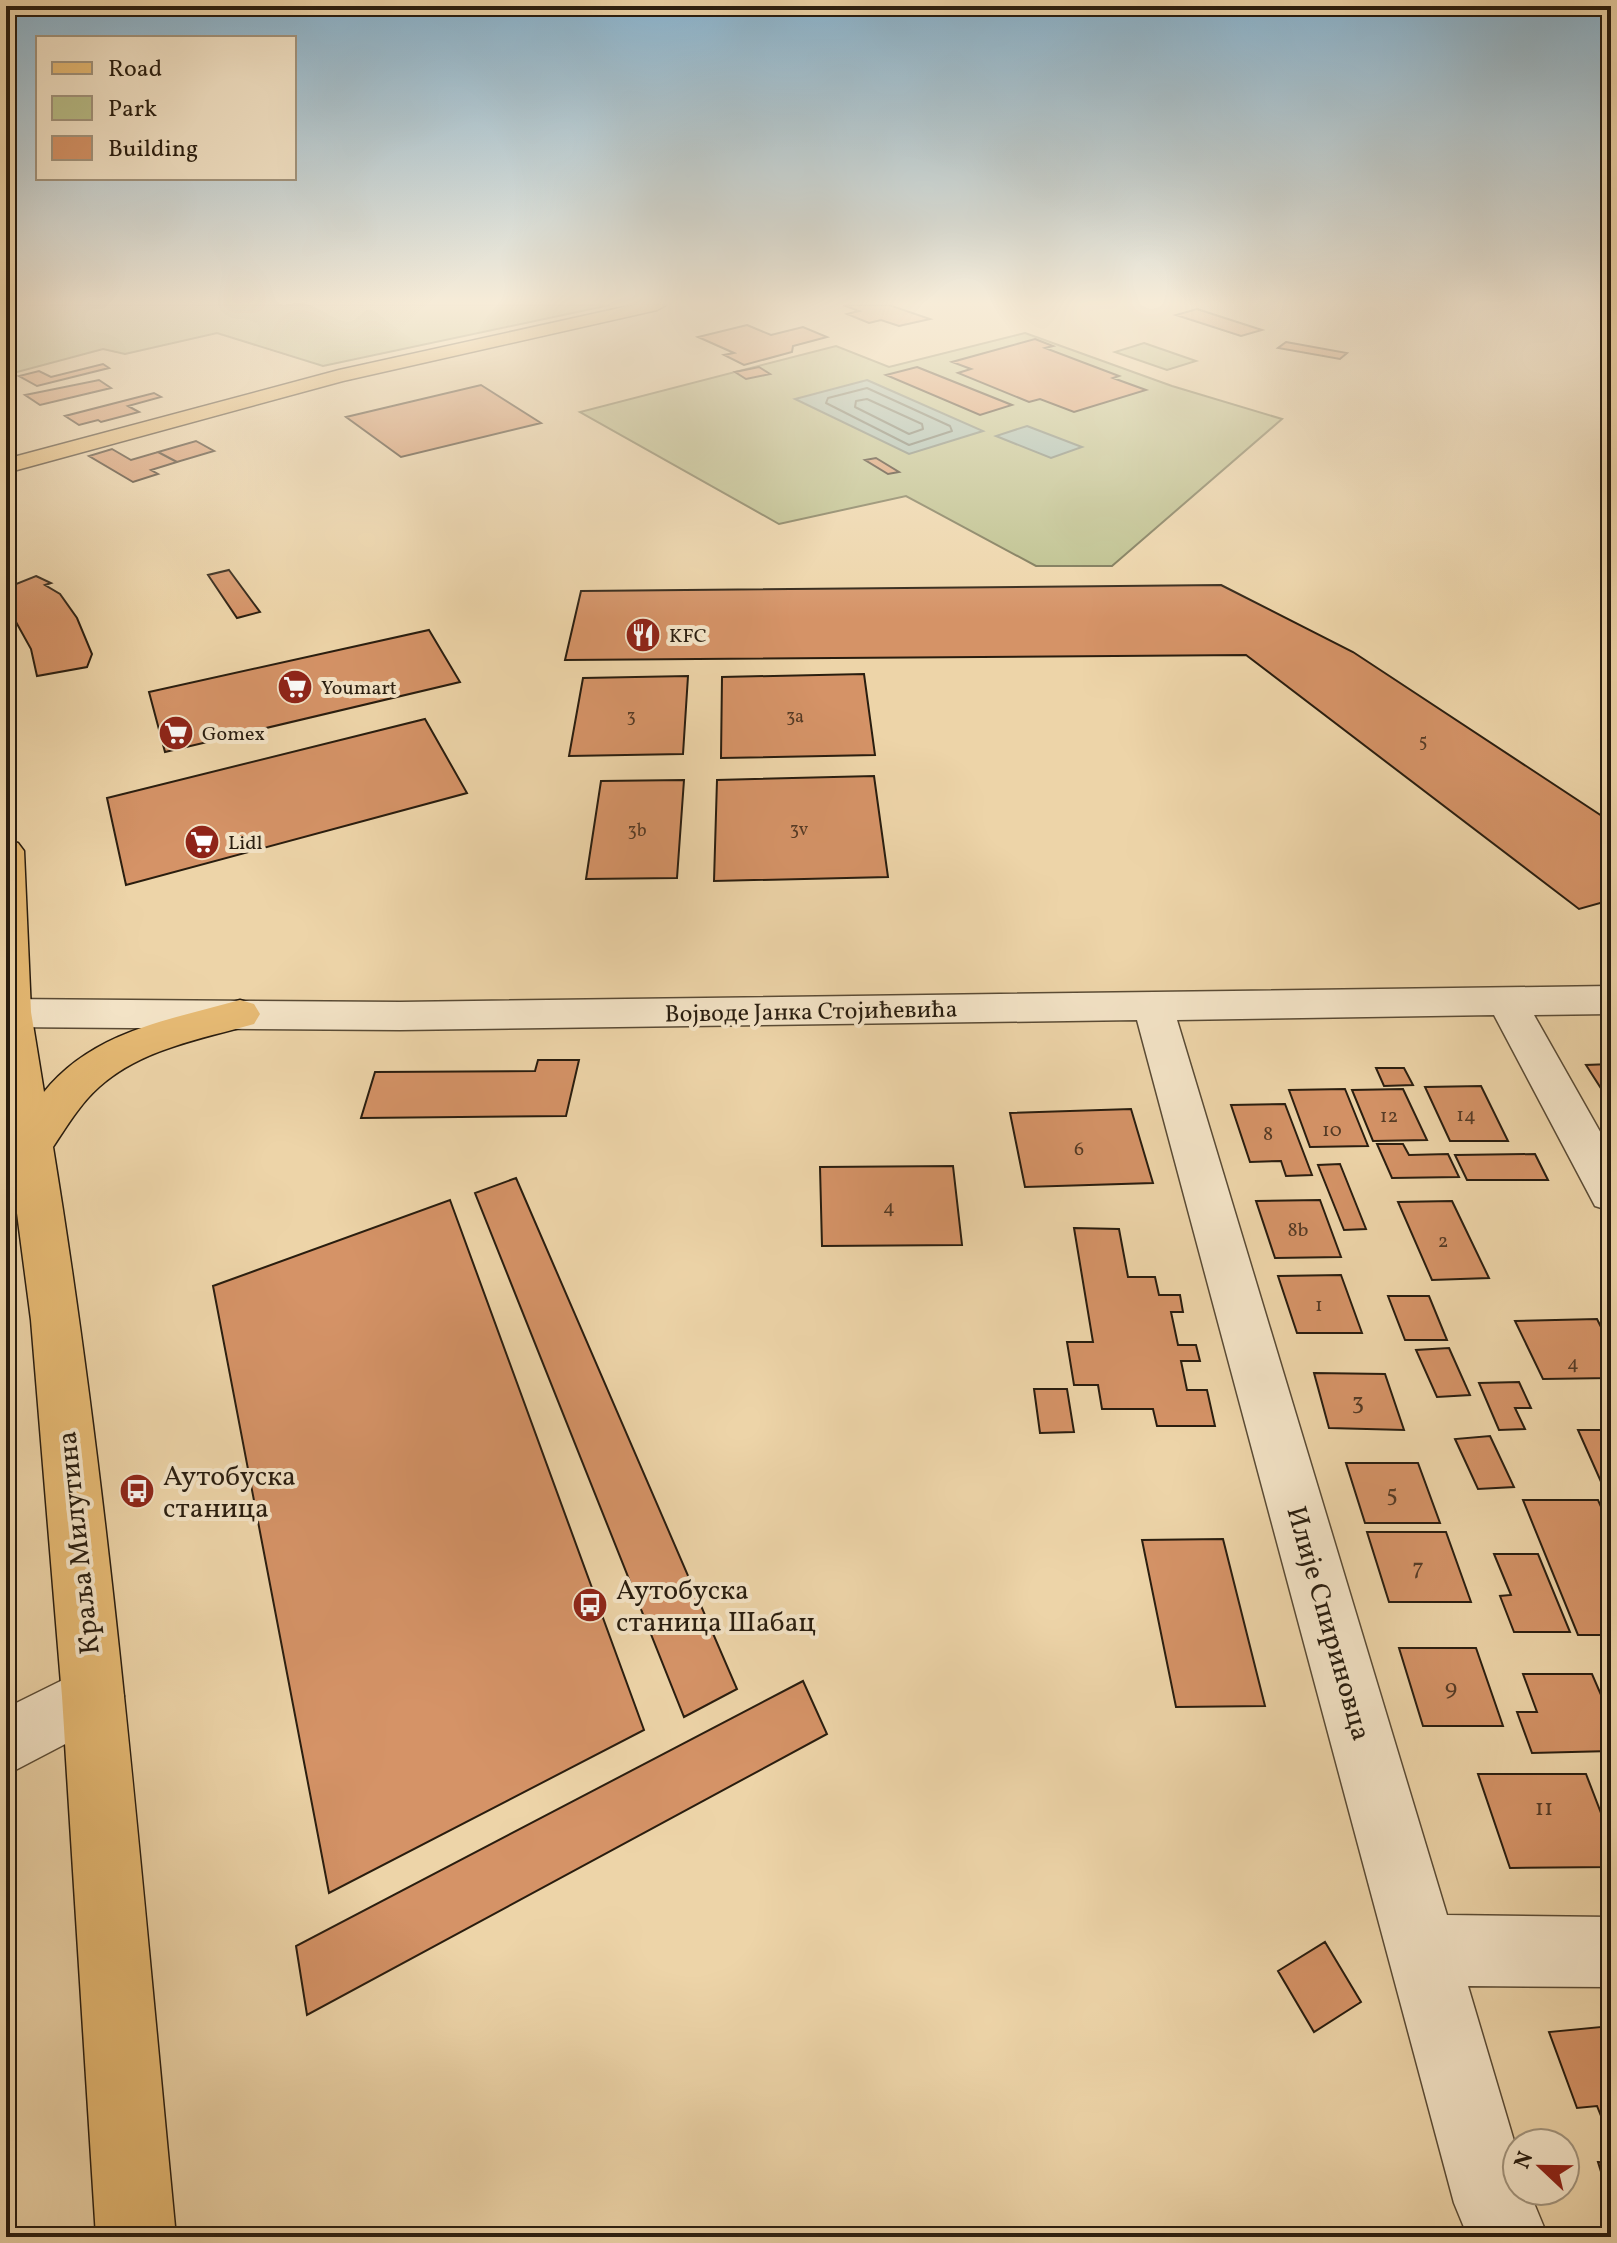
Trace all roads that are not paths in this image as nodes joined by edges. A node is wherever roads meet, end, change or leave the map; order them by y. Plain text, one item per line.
1 (217, 410) edge
2 (6, 466) edge
3 (6, 851) edge
4 (1611, 1000) edge
5 (1506, 1001) junction
6 (1153, 1007) junction
7 (8, 1012) edge
8 (240, 1014) junction
9 (30, 1146) junction
10 (1611, 1193) edge
11 (93, 1696) junction
12 (6, 1743) edge
13 (1423, 1950) junction
14 (1611, 1952) edge
15 (136, 2237) edge
16 (1508, 2237) edge

1 - 2 main road
3 - 7 main road, Краља Милутина
4 - 5 street, Војводе Јанка Стојићевића
5 - 6 street, Војводе Јанка Стојићевића
5 - 10 street
6 - 8 street, Војводе Јанка Стојићевића
6 - 13 street, Илије Спириновца
7 - 8 street, Војводе Јанка Стојићевића
7 - 9 main road, Краља Милутина
8 - 9 main road
9 - 11 main road, Краља Милутина
11 - 12 street
11 - 15 main road, Краља Милутина
13 - 14 street
13 - 16 street, Илије Спириновца

